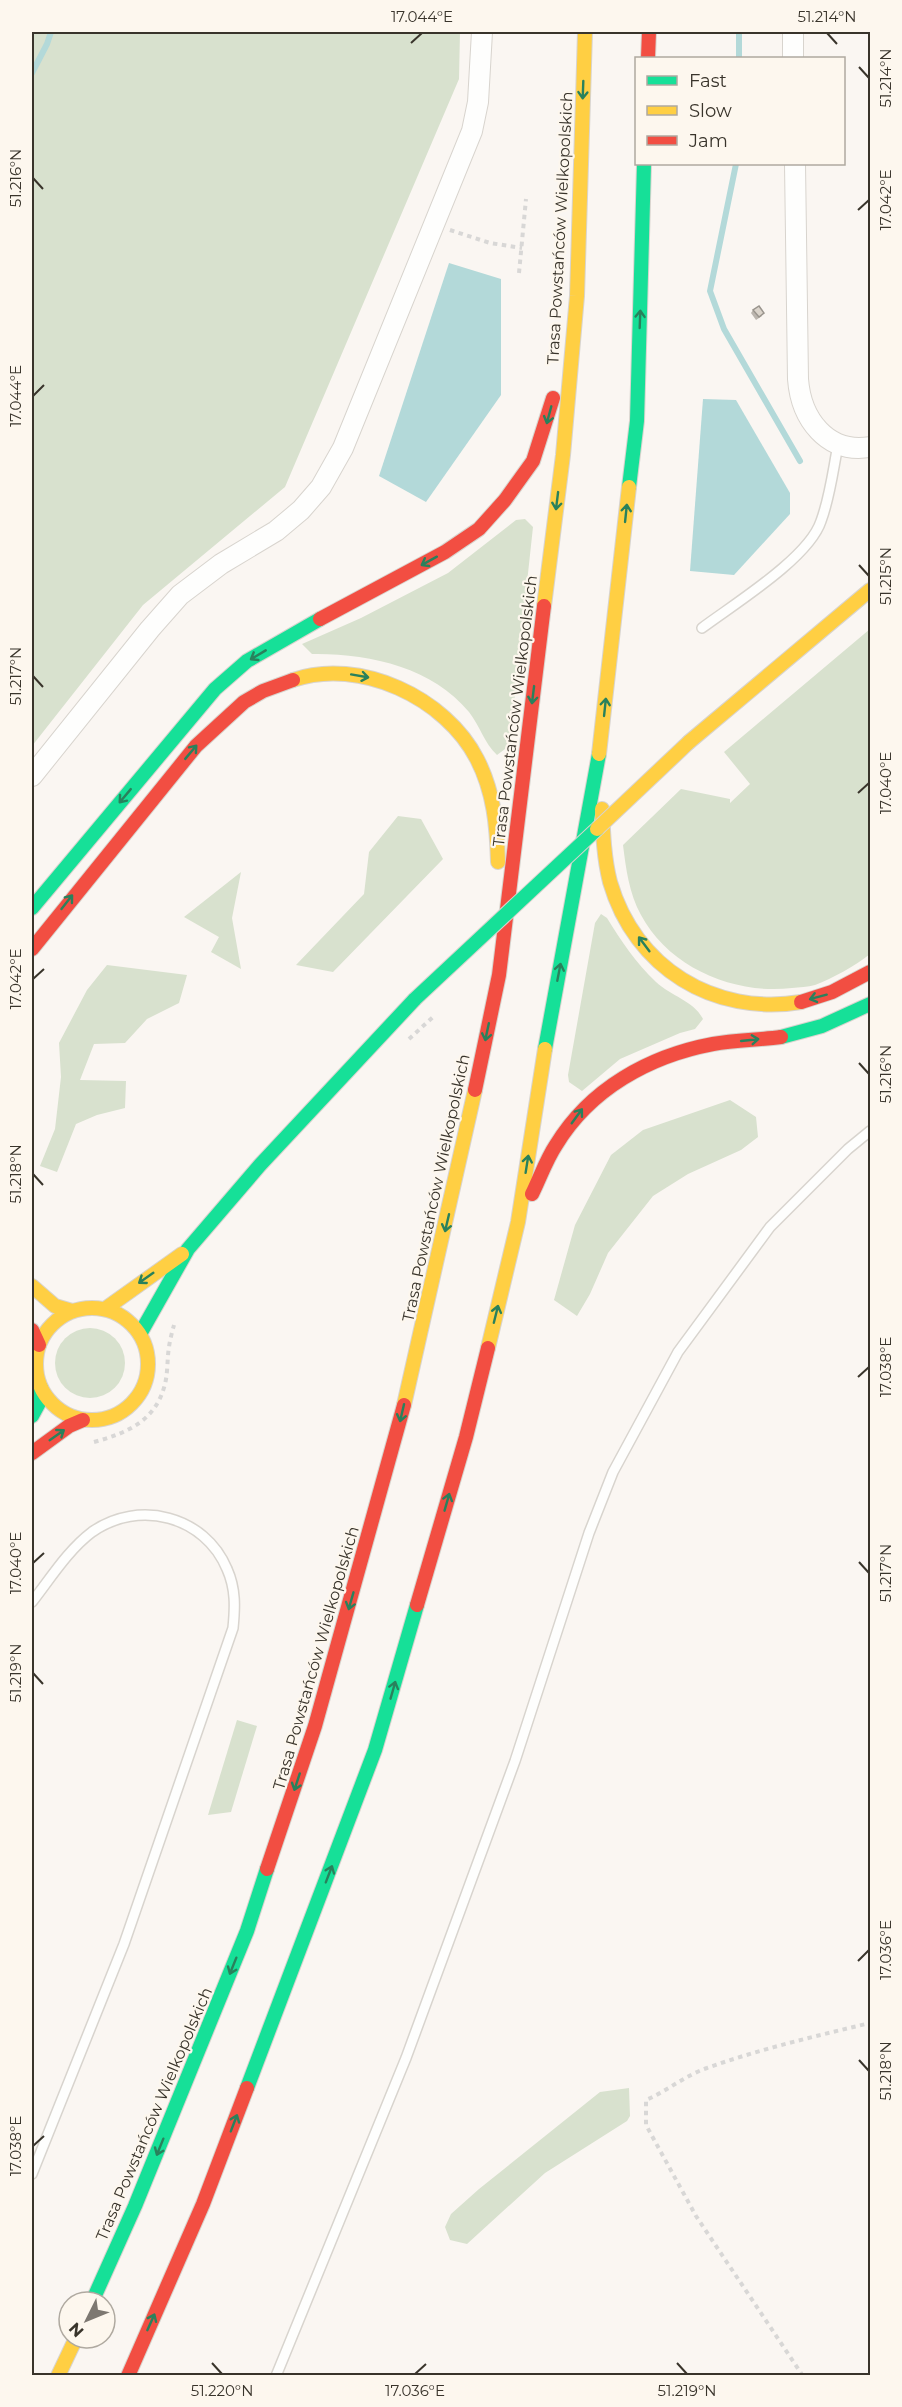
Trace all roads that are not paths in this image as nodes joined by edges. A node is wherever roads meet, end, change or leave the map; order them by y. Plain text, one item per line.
1 (482, 32) edge
2 (585, 32) edge
3 (649, 32) edge
4 (793, 32) edge
5 (648, 57) edge
6 (793, 57) edge
7 (644, 165) edge
8 (795, 165) edge
9 (576, 296) junction
10 (838, 445) junction
11 (870, 447) edge
12 (870, 590) edge
13 (702, 628) dead end
14 (598, 765) junction
15 (32, 776) edge
16 (32, 908) edge
17 (32, 949) edge
18 (870, 972) edge
19 (499, 975) junction
20 (870, 1004) edge
21 (870, 1131) edge
22 (518, 1222) junction
23 (188, 1250) junction
24 (32, 1286) edge
25 (105, 1309) junction
26 (72, 1311) junction
27 (32, 1330) edge
28 (140, 1334) junction
29 (39, 1345) junction
30 (42, 1388) junction
31 (32, 1416) edge
32 (83, 1420) junction
33 (32, 1453) edge
34 (32, 1602) edge
35 (32, 2174) edge
36 (97, 2290) edge
37 (70, 2350) edge
38 (58, 2376) edge
39 (128, 2376) edge
40 (276, 2376) edge

1 - 15 street
2 -> 9 main road, Trasa Powstańców Wielkopolskich
3 - 5 main road
4 - 6 street
14 -> 7 main road
8 - 10 street
9 -> 16 main road
9 -> 19 main road, Trasa Powstańców Wielkopolskich
10 - 11 street
10 - 13 lane
12 - 23 main road, bridge
18 -> 14 main road
22 -> 14 main road
17 -> 19 main road
19 -> 36 main road, Trasa Powstańców Wielkopolskich
22 -> 20 main road
21 - 40 lane
39 -> 22 main road
23 -> 25 main road
23 - 28 main road
24 - 26 main road
25 - 26 main road
25 - 28 main road
26 - 29 main road
27 - 29 main road
28 - 32 main road
29 - 30 main road
30 - 31 main road
30 - 32 main road
33 -> 32 main road
34 - 35 lane
37 - 38 main road

